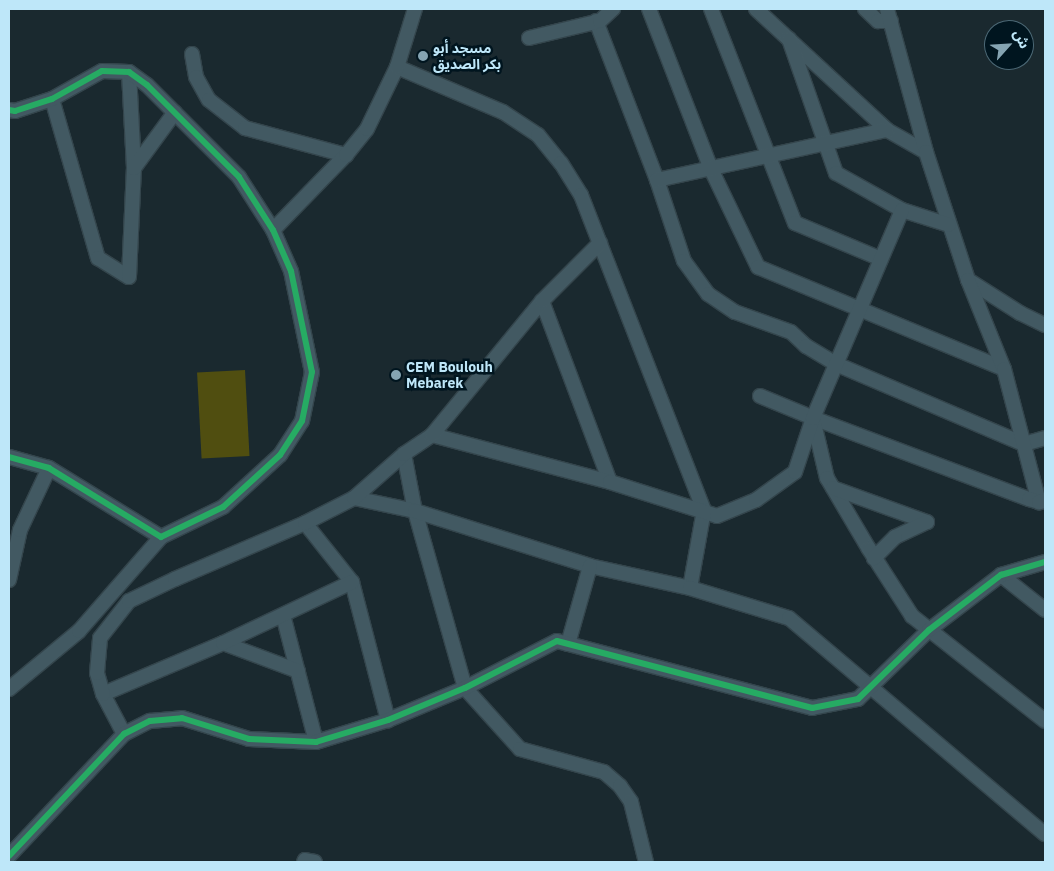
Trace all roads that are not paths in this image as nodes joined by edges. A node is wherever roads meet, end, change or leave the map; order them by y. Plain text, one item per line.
1 (415, 9) edge
2 (613, 9) edge
3 (649, 9) edge
4 (711, 9) edge
5 (756, 9) edge
6 (865, 9) edge
7 (889, 15) edge
8 (596, 22) junction
9 (529, 38) dead end
10 (789, 39) junction
11 (192, 54) dead end
12 (396, 67) junction
13 (130, 72) junction
14 (52, 99) junction
15 (9, 110) edge
16 (175, 112) junction
17 (887, 130) junction
18 (826, 144) junction
19 (926, 152) junction
20 (346, 154) junction
21 (768, 156) junction
22 (134, 168) junction
23 (711, 168) junction
24 (657, 180) junction
25 (902, 210) junction
26 (949, 224) junction
27 (273, 230) junction
28 (600, 243) junction
29 (882, 259) junction
30 (968, 280) junction
31 (542, 301) junction
32 (860, 308) junction
33 (1045, 325) edge
34 (836, 364) junction
35 (1004, 369) junction
36 (760, 396) dead end
37 (813, 418) junction
38 (432, 435) junction
39 (1045, 438) edge
40 (1024, 444) junction
41 (404, 454) junction
42 (9, 457) edge
43 (49, 468) junction
44 (610, 482) junction
45 (833, 488) junction
46 (354, 498) junction
47 (1042, 502) edge
48 (704, 510) junction
49 (415, 511) junction
50 (305, 523) junction
51 (161, 538) junction
52 (874, 558) junction
53 (1045, 562) edge
54 (590, 566) junction
55 (1001, 575) junction
56 (9, 580) edge
57 (352, 582) junction
58 (690, 588) junction
59 (1045, 610) edge
60 (283, 615) junction
61 (929, 630) junction
62 (223, 642) junction
63 (568, 644) junction
64 (298, 671) junction
65 (872, 687) junction
66 (465, 688) junction
67 (9, 689) edge
68 (103, 694) junction
69 (388, 720) junction
70 (1045, 721) edge
71 (124, 734) junction
72 (316, 742) junction
73 (1045, 834) edge
74 (9, 856) edge
75 (304, 862) edge
76 (315, 862) edge
77 (646, 862) edge

1 - 12 street
2 - 8 street
3 - 23 street
4 - 21 street
5 - 10 street
6 - 7 street
7 - 19 street
8 - 9 street
8 - 24 street
10 - 17 street
10 - 18 street
11 - 20 street
12 - 20 street
12 - 28 street
13 - 14 street
13 - 16 street
13 - 22 street
14 - 15 street
14 - 22 street
16 - 22 street
16 - 27 street
17 - 18 street
17 - 19 street
18 - 21 street
18 - 25 street
19 - 26 street
20 - 27 street
21 - 23 street
21 - 29 street
23 - 24 street
23 - 32 street
24 - 34 street
25 - 26 street
25 - 29 street
26 - 30 street
27 - 51 street
28 - 31 street
28 - 48 street
29 - 32 street
30 - 33 street
30 - 35 street
31 - 38 street
31 - 44 street
32 - 34 street
32 - 35 street
34 - 37 street
34 - 40 street
35 - 40 street
36 - 37 street
37 - 45 street
37 - 47 street
37 - 48 street
38 - 41 street
38 - 44 street
39 - 40 street
40 - 47 street
41 - 46 street
41 - 49 street
42 - 43 street
43 - 51 street
43 - 56 street
44 - 48 street
45 - 52 street
45 - 52 street
46 - 49 street
46 - 50 street
48 - 58 street
49 - 54 street
49 - 66 street
50 - 57 street
50 - 68 street
51 - 67 street
52 - 61 street
53 - 55 street
54 - 58 street
54 - 63 street
55 - 59 street
55 - 61 street
57 - 60 street
57 - 69 street
58 - 65 street
60 - 62 street
60 - 64 street
61 - 65 street
61 - 70 street
62 - 64 street
62 - 68 street
63 - 65 street
63 - 66 street
64 - 72 street
65 - 73 street
66 - 69 street
66 - 77 street
68 - 71 street
69 - 72 street
71 - 72 street
71 - 74 street
75 - 76 street

